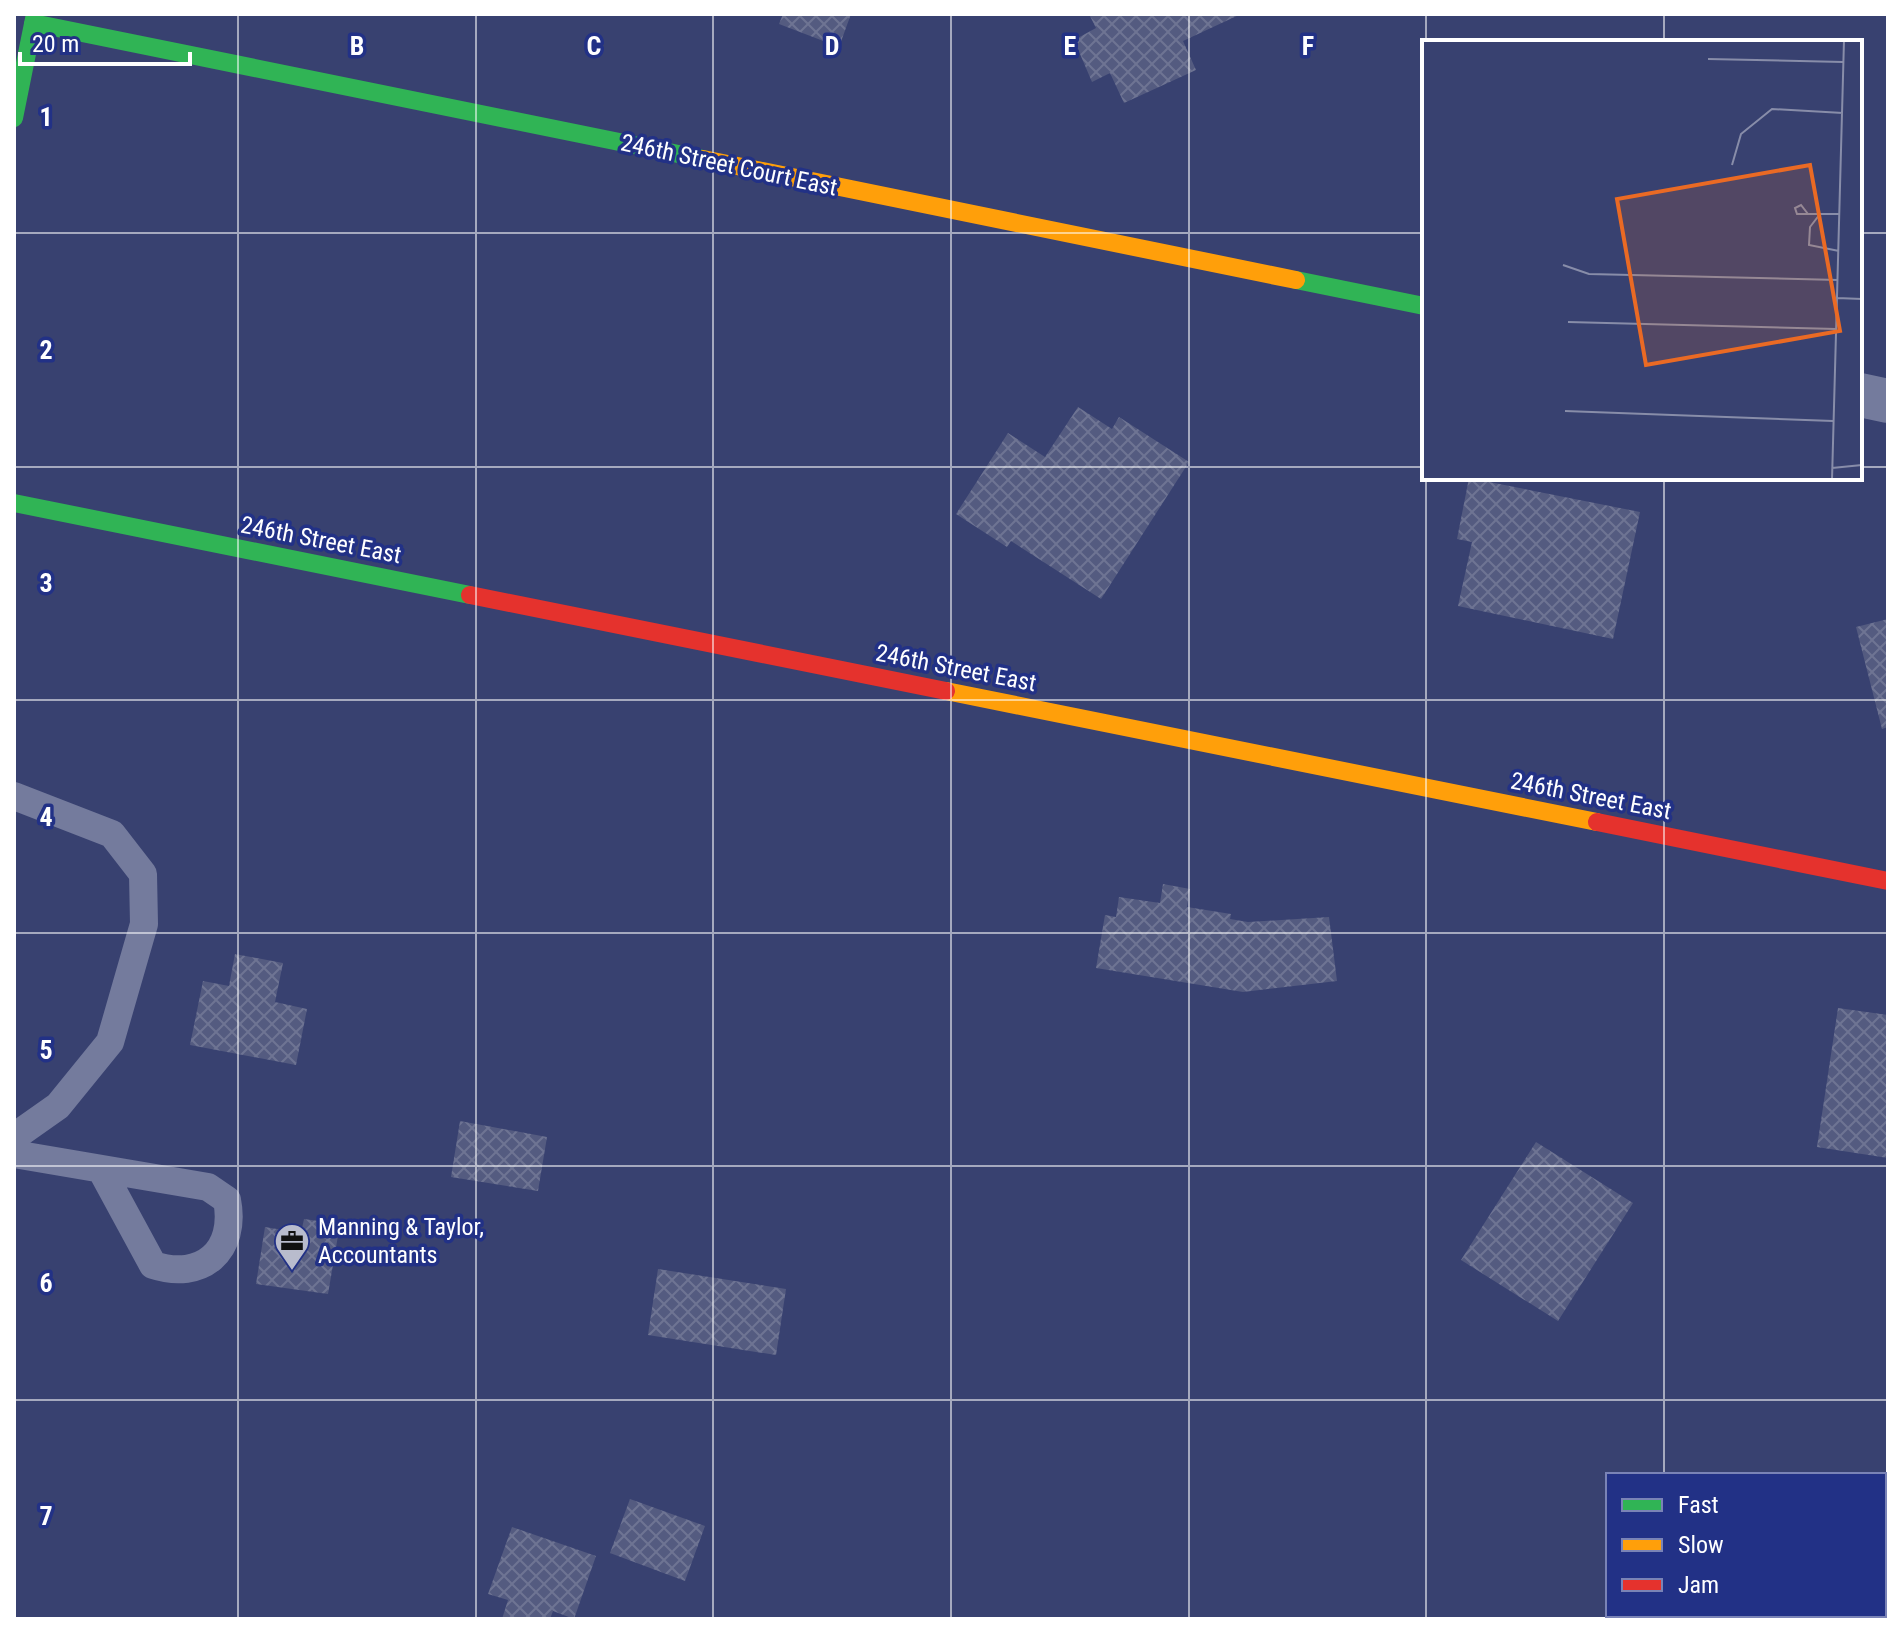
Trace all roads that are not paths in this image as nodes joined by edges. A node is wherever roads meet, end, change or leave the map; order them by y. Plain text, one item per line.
1 (34, 18) edge
2 (14, 118) edge
3 (1422, 306) edge
4 (1862, 395) edge
5 (1888, 401) edge
6 (14, 503) edge
7 (14, 796) edge
8 (1888, 881) edge
9 (14, 1137) edge
10 (14, 1154) edge
11 (102, 1171) junction

1 - 2 street
1 - 3 street, 246th Street Court East
4 - 5 street
6 - 8 street, 246th Street East
7 - 9 lane
10 - 11 lane
11 - 11 lane

